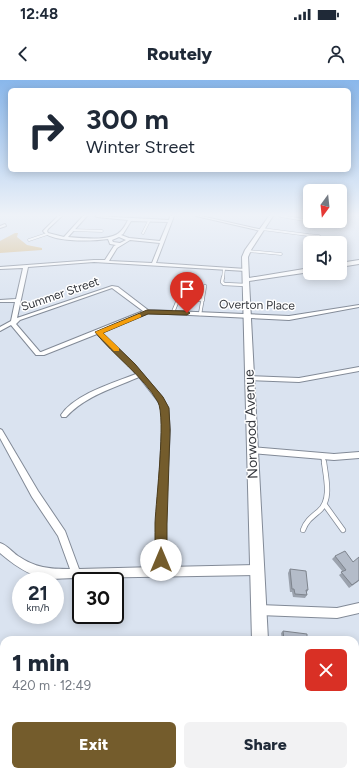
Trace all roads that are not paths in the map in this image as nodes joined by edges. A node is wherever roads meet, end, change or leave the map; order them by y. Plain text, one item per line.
1 (110, 248) edge
2 (159, 248) edge
3 (249, 248) edge
4 (247, 251) junction
5 (281, 254) dead end
6 (106, 262) junction
7 (359, 262) edge
8 (347, 264) edge
9 (153, 265) junction
10 (26, 266) junction
11 (0, 268) edge
12 (224, 269) junction
13 (246, 270) junction
14 (303, 271) edge
15 (246, 282) junction
16 (205, 286) dead end
17 (18, 300) junction
18 (203, 300) junction
19 (0, 301) edge
20 (359, 306) edge
21 (147, 312) junction
22 (173, 312) junction
23 (200, 314) junction
24 (247, 316) junction
25 (13, 322) junction
26 (0, 329) edge
27 (98, 332) junction
28 (359, 368) edge
29 (139, 375) junction
30 (250, 378) junction
31 (64, 415) dead end
32 (0, 432) edge
33 (252, 450) junction
34 (359, 455) edge
35 (323, 457) junction
36 (325, 505) junction
37 (303, 530) dead end
38 (343, 530) dead end
39 (0, 547) edge
40 (257, 570) junction
41 (76, 572) edge
42 (162, 572) junction
43 (124, 573) edge
44 (72, 575) edge
45 (359, 608) edge
46 (258, 610) junction
47 (260, 636) edge

1 - 6 street
2 - 9 street
3 - 4 street
4 - 5 lane
4 - 13 street, Norwood Avenue
6 - 9 street
6 - 10 street
7 - 8 street
9 - 12 street
10 - 11 street
10 - 17 street
12 - 13 street
12 - 15 lane
13 - 15 street, Norwood Avenue
14 - 15 street
15 - 24 street, Norwood Avenue
16 - 18 lane
17 - 19 street
17 - 25 street
18 - 22 lane
18 - 23 lane
20 - 24 street, Overton Place
21 - 22 street, Overton Place
21 - 25 street, Summer Street
21 - 27 street
22 - 23 street, Overton Place
23 - 24 street, Overton Place
24 - 30 street, Norwood Avenue
25 - 26 street, Summer Street
25 - 27 street
27 - 29 street
28 - 30 street
29 - 31 street
29 - 42 street
30 - 33 street, Norwood Avenue
32 - 41 street
33 - 35 street
33 - 40 street, Norwood Avenue
34 - 35 street
35 - 36 lane
36 - 37 lane
36 - 38 lane
39 - 44 street
40 - 42 street
40 - 46 street, Norwood Avenue
42 - 43 street
45 - 46 street
46 - 47 street, Norwood Avenue

